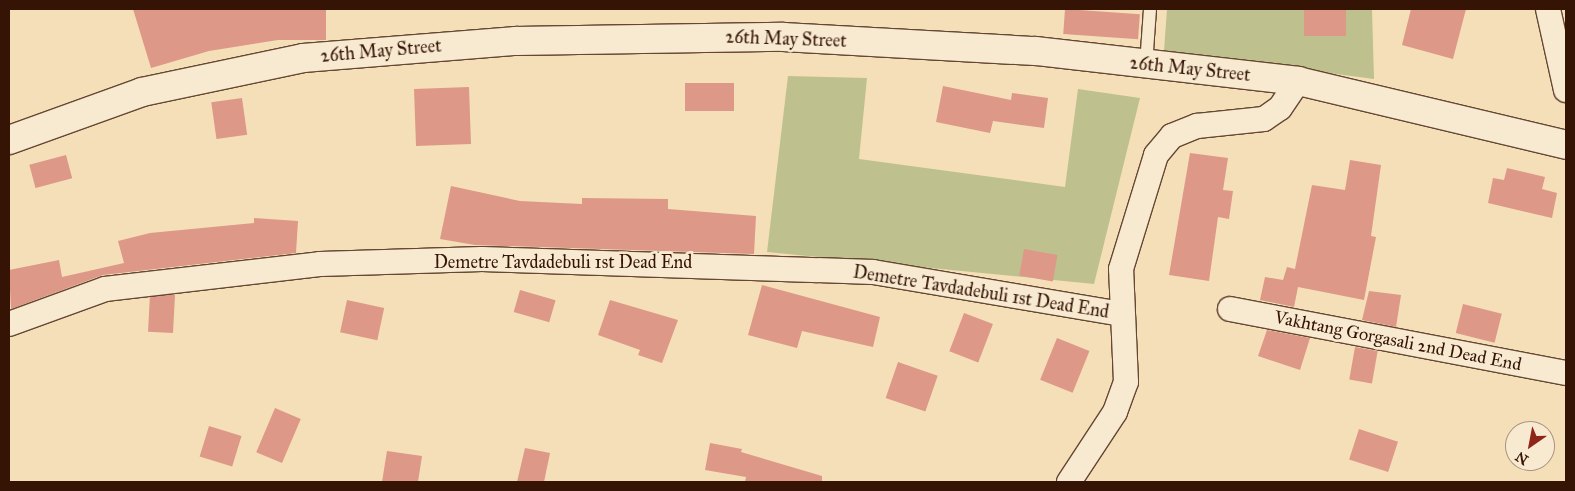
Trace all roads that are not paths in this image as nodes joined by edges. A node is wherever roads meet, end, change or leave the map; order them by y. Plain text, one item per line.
1 (1150, 9) edge
2 (1548, 9) edge
3 (1146, 65) junction
4 (1298, 81) junction
5 (1566, 90) edge
6 (9, 140) edge
7 (1566, 145) edge
8 (1230, 309) dead end
9 (1121, 314) junction
10 (9, 324) edge
11 (1566, 373) edge
12 (1069, 482) edge

1 - 3 lane
2 - 5 street
3 - 4 street, 26th May Street
3 - 6 street, 26th May Street
4 - 7 street, 26th May Street
4 - 9 street
8 - 11 street, Vakhtang Gorgasali 2nd Dead End
9 - 10 street, Demetre Tavdadebuli 1st Dead End
9 - 12 street

